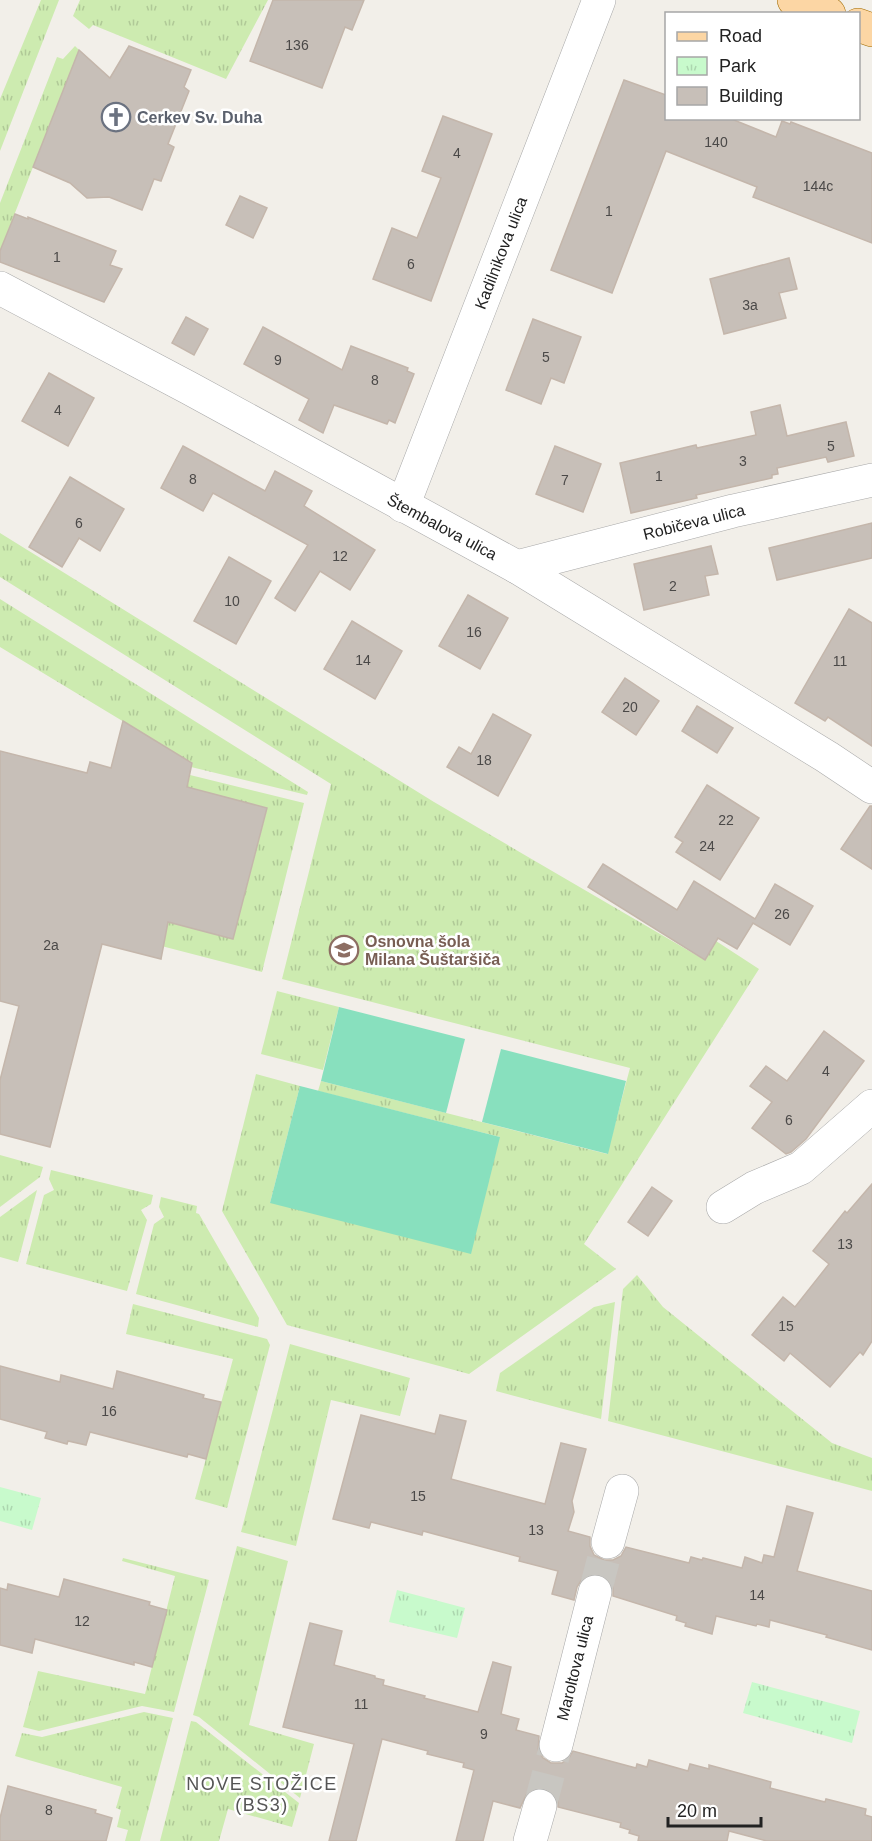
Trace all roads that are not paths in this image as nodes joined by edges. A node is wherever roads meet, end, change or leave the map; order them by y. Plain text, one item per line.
1 (599, 0) edge
2 (794, 0) edge
3 (824, 12) edge
4 (0, 288) edge
5 (872, 480) edge
6 (403, 506) junction
7 (517, 567) junction
8 (872, 787) edge
9 (872, 1106) edge
10 (723, 1208) dead end
11 (622, 1491) dead end
12 (608, 1542) tunnel mouth
13 (595, 1592) tunnel mouth
14 (556, 1745) tunnel mouth
15 (540, 1806) tunnel mouth
16 (530, 1841) edge

1 - 6 street, Kadilnikova ulica
2 - 3 main road
4 - 6 street, Štembalova ulica
5 - 7 street, Robičeva ulica
6 - 7 street, Štembalova ulica
7 - 8 street, Štembalova ulica
9 - 10 street
11 - 12 street
13 - 14 street, Maroltova ulica
15 - 16 street

